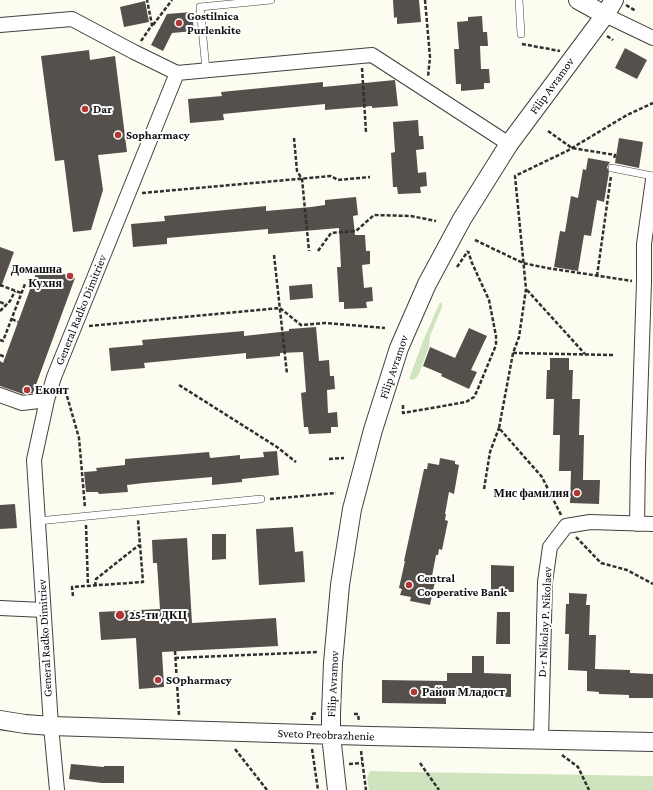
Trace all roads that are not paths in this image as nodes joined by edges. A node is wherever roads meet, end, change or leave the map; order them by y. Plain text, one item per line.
1 (271, 0) edge
2 (519, 0) edge
3 (578, 0) edge
4 (609, 7) edge
5 (0, 25) edge
6 (521, 34) road end
7 (653, 38) edge
8 (206, 70) junction
9 (177, 73) junction
10 (509, 144) junction
11 (612, 168) road end
12 (653, 176) edge
13 (653, 180) edge
14 (0, 395) edge
15 (47, 400) junction
16 (261, 499) road end
17 (38, 521) junction
18 (637, 524) junction
19 (653, 524) edge
20 (0, 608) edge
21 (44, 610) junction
22 (0, 720) edge
23 (50, 726) junction
24 (331, 735) junction
25 (541, 739) junction
26 (653, 742) edge
27 (57, 790) edge
28 (337, 790) edge

1 - 8 lane
2 - 6 lane
3 - 4 street
4 - 7 street
4 - 10 street, Filip Avramov
5 - 9 street
8 - 9 street
8 - 10 street
9 - 15 street, General Radko Dimitriev
10 - 24 street, Filip Avramov
11 - 12 lane
13 - 18 street
14 - 15 street
15 - 17 street, General Radko Dimitriev
16 - 17 lane
17 - 21 street, General Radko Dimitriev
18 - 19 street
18 - 25 street, D-r Nikolay P. Nikolaev
20 - 21 street
21 - 23 street, General Radko Dimitriev
22 - 23 street, Sveto Preobrazhenie
23 - 24 street, Sveto Preobrazhenie
23 - 27 street, General Radko Dimitriev
24 - 25 street, Sveto Preobrazhenie
24 - 28 street, Filip Avramov
25 - 26 street, Sveto Preobrazhenie

